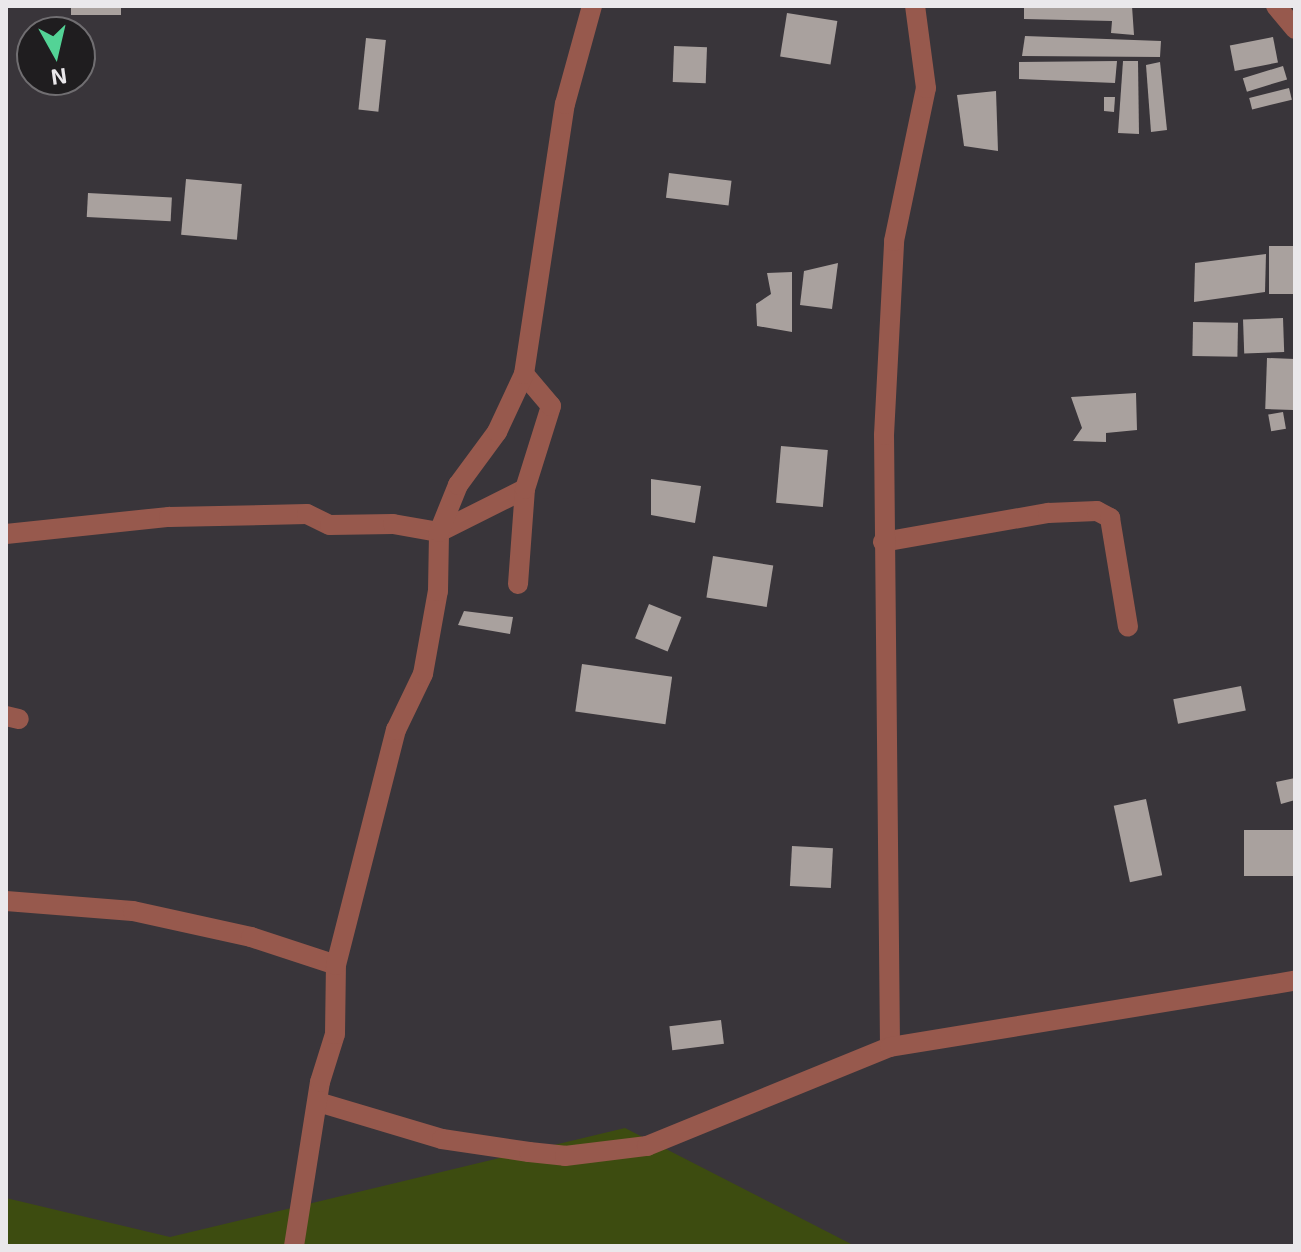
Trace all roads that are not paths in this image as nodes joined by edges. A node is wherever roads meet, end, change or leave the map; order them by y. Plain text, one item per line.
1 (592, 6) edge
2 (915, 6) edge
3 (1276, 6) edge
4 (1295, 29) edge
5 (524, 374) junction
6 (525, 489) junction
7 (439, 532) junction
8 (6, 534) edge
9 (885, 543) junction
10 (518, 584) dead end
11 (1128, 627) dead end
12 (6, 901) edge
13 (336, 965) junction
14 (1295, 981) edge
15 (890, 1047) junction
16 (318, 1102) junction
17 (294, 1246) edge

1 - 5 street
2 - 9 street
3 - 4 street
5 - 6 street
5 - 7 street
6 - 7 street
6 - 10 street
7 - 8 street
7 - 13 street
9 - 11 street
9 - 15 street
12 - 13 street
13 - 16 street
14 - 15 street
15 - 16 street
16 - 17 street

